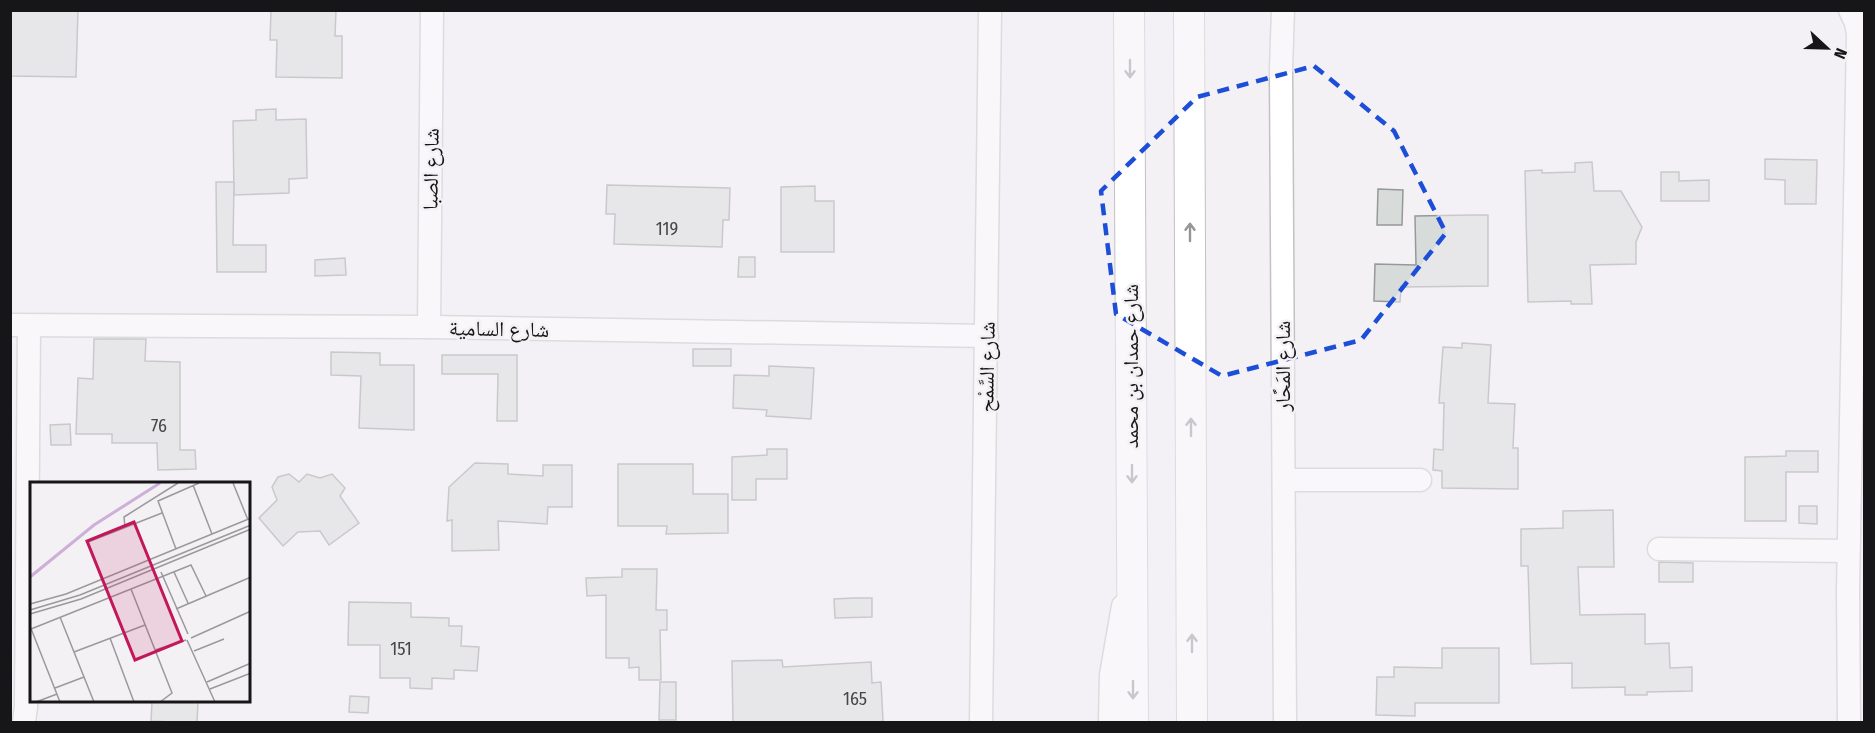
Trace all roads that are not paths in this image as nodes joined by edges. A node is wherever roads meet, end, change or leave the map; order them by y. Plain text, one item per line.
1 (432, 10) edge
2 (990, 10) edge
3 (1129, 10) edge
4 (1188, 10) edge
5 (1283, 10) edge
6 (1850, 10) edge
7 (20, 325) edge
8 (429, 327) junction
9 (987, 336) junction
10 (1284, 480) junction
11 (1420, 480) dead end
12 (1659, 549) dead end
13 (1848, 551) junction
14 (1133, 570) junction
15 (1856, 591) edge
16 (26, 717) edge
17 (981, 723) edge
18 (1110, 723) edge
19 (1133, 723) edge
20 (1192, 723) edge
21 (1285, 723) edge
22 (1849, 723) edge

1 - 8 street, شارع الصبا
2 - 9 street, شارع السَّمْح
3 -> 14 main road, شارع حمدان بن محمد
20 -> 4 main road
5 - 10 street, شارع المَحَّار
6 - 13 street
7 - 8 street, شارع السامية
7 - 16 street
8 - 9 street, شارع السامية
9 - 17 street, شارع السَّمْح
10 - 11 street
10 - 21 street, شارع المَحَّار
12 - 13 street
13 - 15 street
14 - 18 street
14 -> 19 main road, شارع حمدان بن محمد
15 - 22 street

